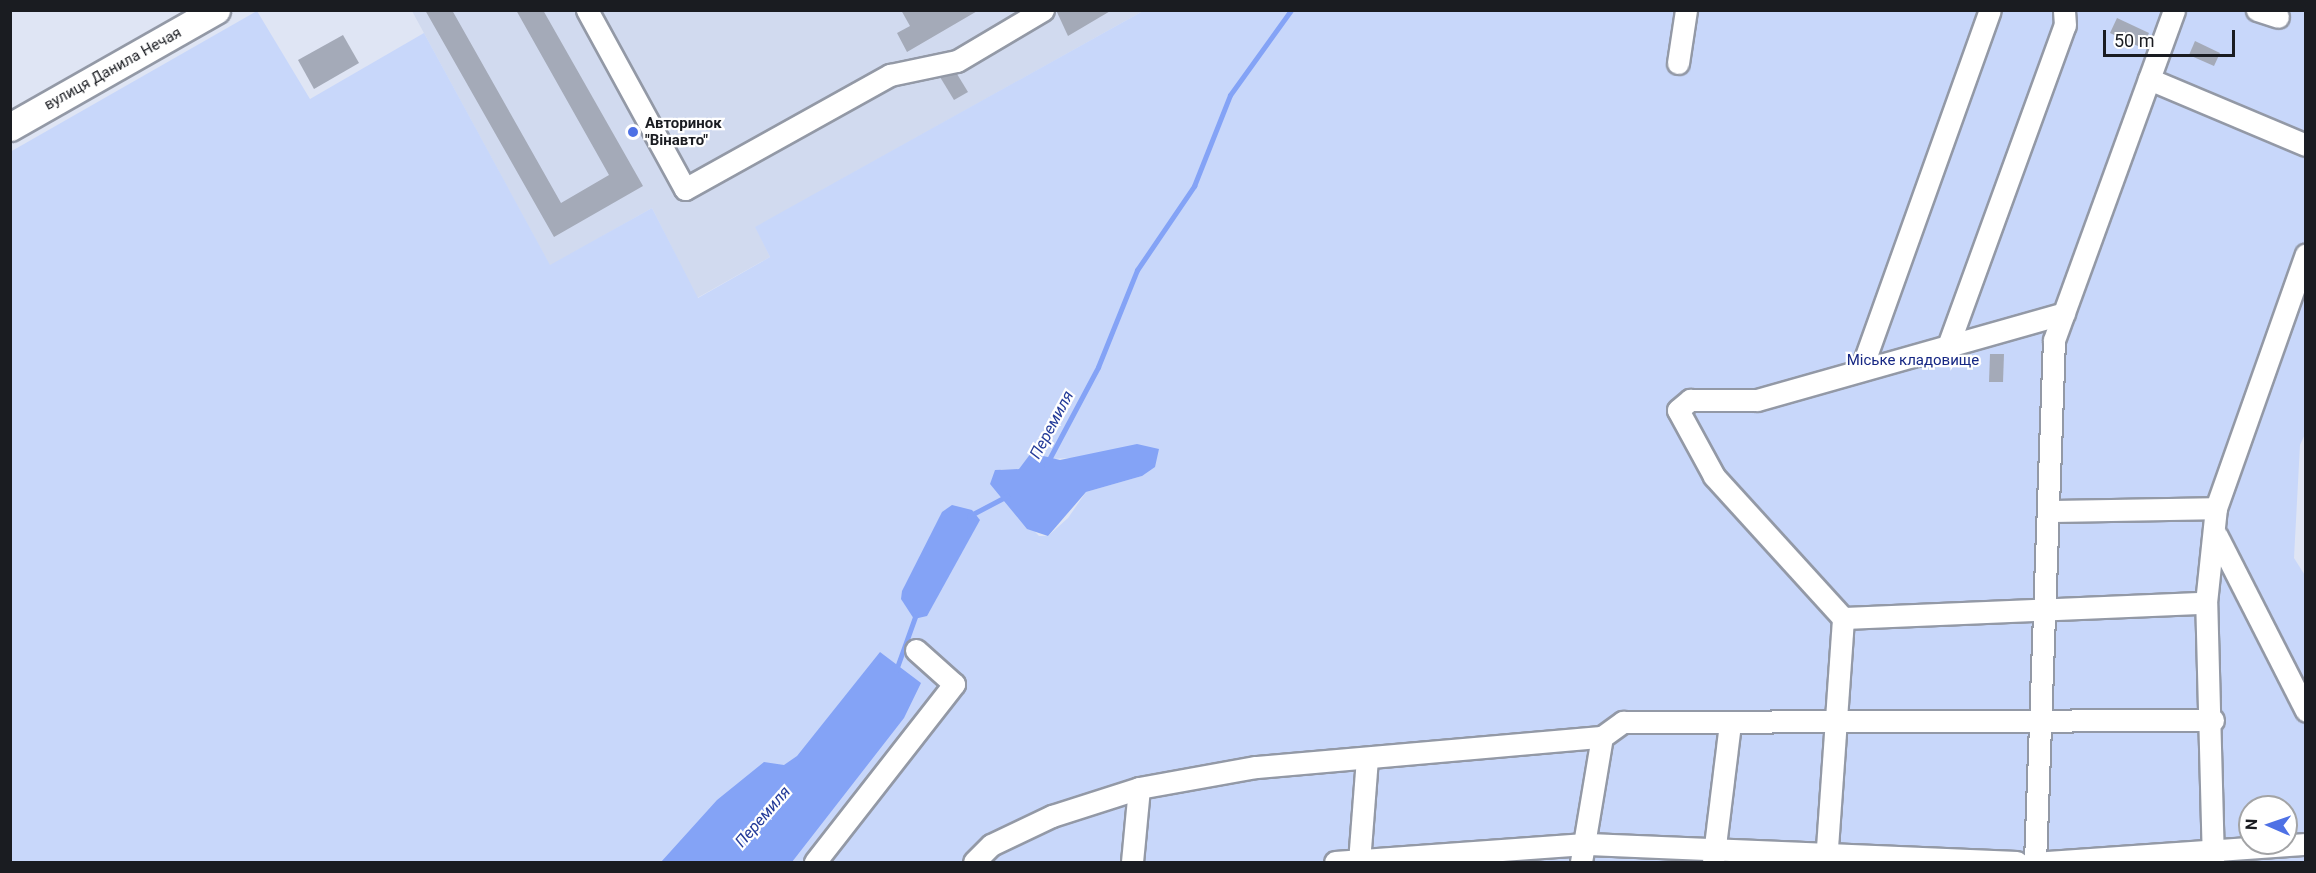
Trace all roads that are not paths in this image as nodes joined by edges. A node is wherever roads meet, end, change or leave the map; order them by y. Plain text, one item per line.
1 (216, 10) edge
2 (587, 10) edge
3 (1043, 10) edge
4 (1686, 10) edge
5 (1990, 10) edge
6 (2064, 10) edge
7 (2174, 10) edge
8 (2257, 10) edge
9 (2277, 17) dead end
10 (1678, 63) dead end
11 (2149, 79) junction
12 (10, 127) edge
13 (2306, 145) edge
14 (2306, 254) edge
15 (2064, 313) junction
16 (1949, 343) junction
17 (1862, 370) junction
18 (2216, 508) junction
19 (2049, 511) junction
20 (2217, 536) junction
21 (2206, 603) junction
22 (2046, 611) junction
23 (1844, 618) junction
24 (915, 650) dead end
25 (2306, 711) edge
26 (1835, 720) junction
27 (2037, 720) junction
28 (2213, 720) junction
29 (1730, 723) junction
30 (1602, 737) junction
31 (1367, 758) junction
32 (1139, 788) junction
33 (2306, 844) edge
34 (1585, 853) edge
35 (1714, 857) edge
36 (2213, 857) edge
37 (1827, 859) edge
38 (1359, 861) edge
39 (815, 862) edge
40 (974, 862) edge
41 (1132, 862) edge
42 (1335, 862) edge
43 (2017, 862) edge
44 (2035, 862) edge
45 (2047, 862) edge

1 - 12 main road, вулиця Данила Нечая
2 - 3 lane
4 - 10 lane
5 - 17 lane
6 - 16 lane
7 - 11 lane
8 - 9 lane
11 - 13 lane
11 - 15 lane
14 - 18 lane
15 - 16 lane
15 - 19 lane
16 - 17 lane
17 - 23 lane
18 - 19 lane
18 - 20 lane
19 - 22 lane
20 - 21 lane
20 - 25 lane
21 - 22 lane
21 - 28 lane
22 - 23 lane
22 - 27 lane
23 - 26 lane
24 - 39 lane
26 - 27 lane
26 - 29 lane
26 - 37 lane
27 - 28 lane
27 - 44 lane
28 - 36 lane
29 - 30 lane
29 - 35 lane
30 - 31 lane
30 - 34 lane
31 - 32 lane
31 - 38 lane
32 - 40 lane
32 - 41 lane
33 - 36 lane
34 - 35 lane
34 - 38 lane
35 - 37 lane
36 - 45 lane
37 - 43 lane
38 - 42 lane

